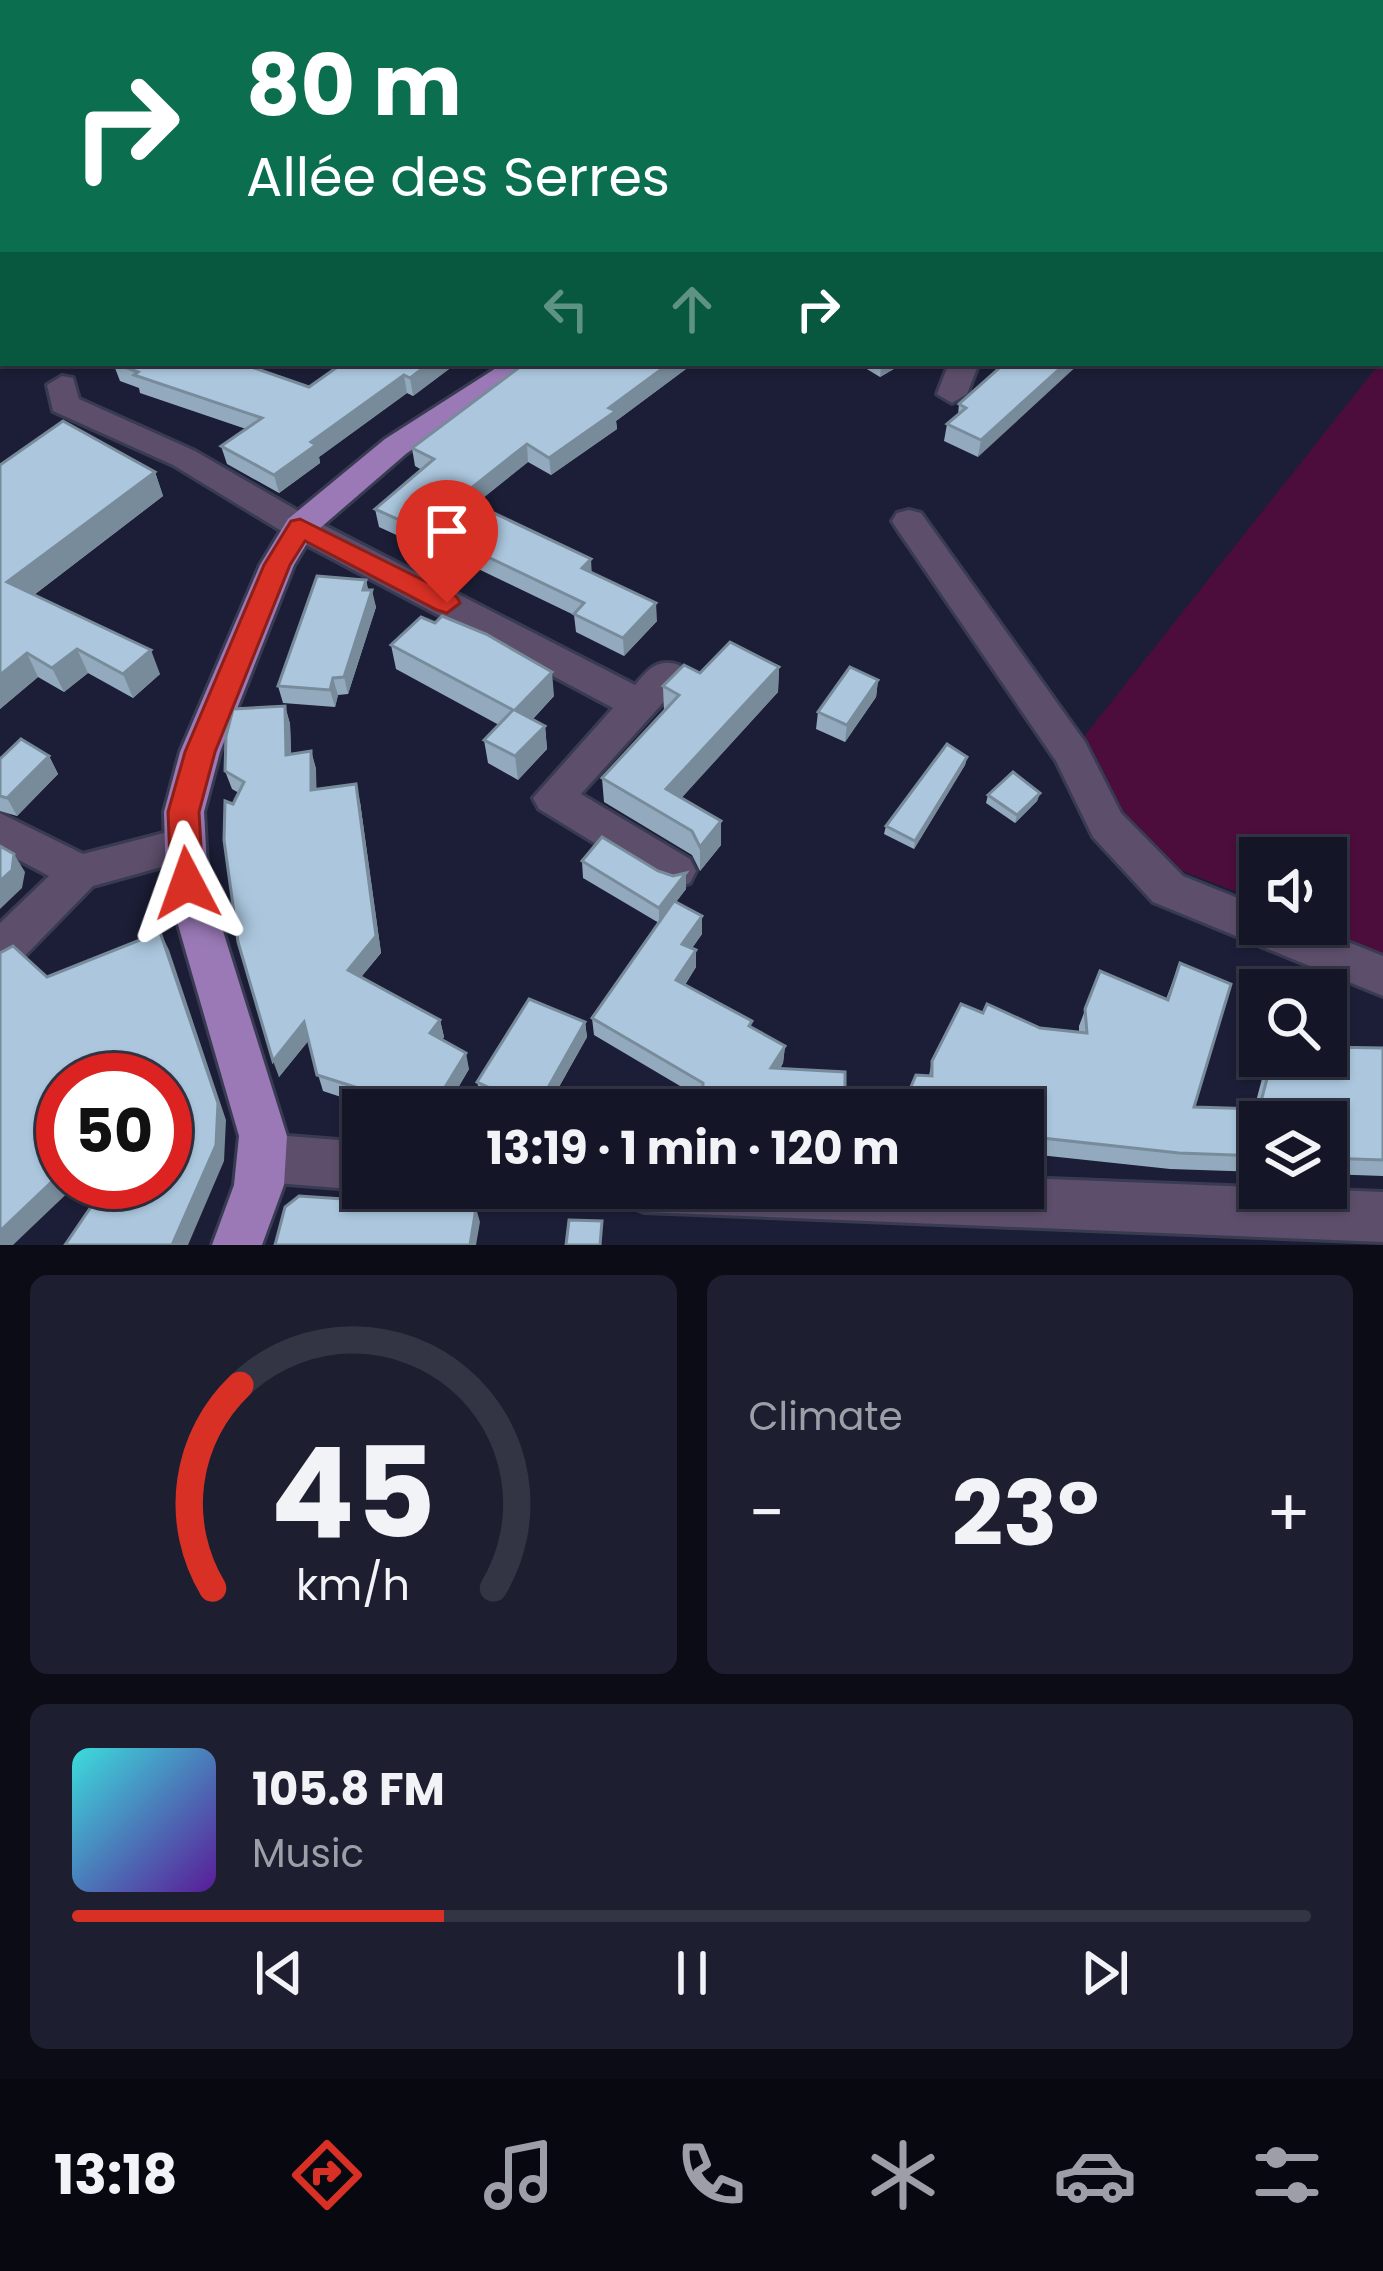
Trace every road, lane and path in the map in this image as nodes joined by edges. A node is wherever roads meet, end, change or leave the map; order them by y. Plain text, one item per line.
1 (520, 366) edge
2 (963, 366) edge
3 (62, 385) dead end
4 (952, 394) dead end
5 (910, 521) dead end
6 (300, 527) junction
7 (0, 830) edge
8 (182, 845) junction
9 (674, 871) edge
10 (80, 872) junction
11 (0, 952) edge
12 (1383, 976) edge
13 (263, 1158) junction
14 (342, 1164) edge
15 (1044, 1204) edge
16 (1383, 1217) edge
17 (237, 1245) edge

1 - 6 main road
2 - 4 street
3 - 6 street
5 - 12 street
6 - 8 main road
6 - 9 street
7 - 10 street
8 - 10 street
8 - 13 main road
10 - 11 street
13 - 14 street
13 - 17 main road
15 - 16 street

